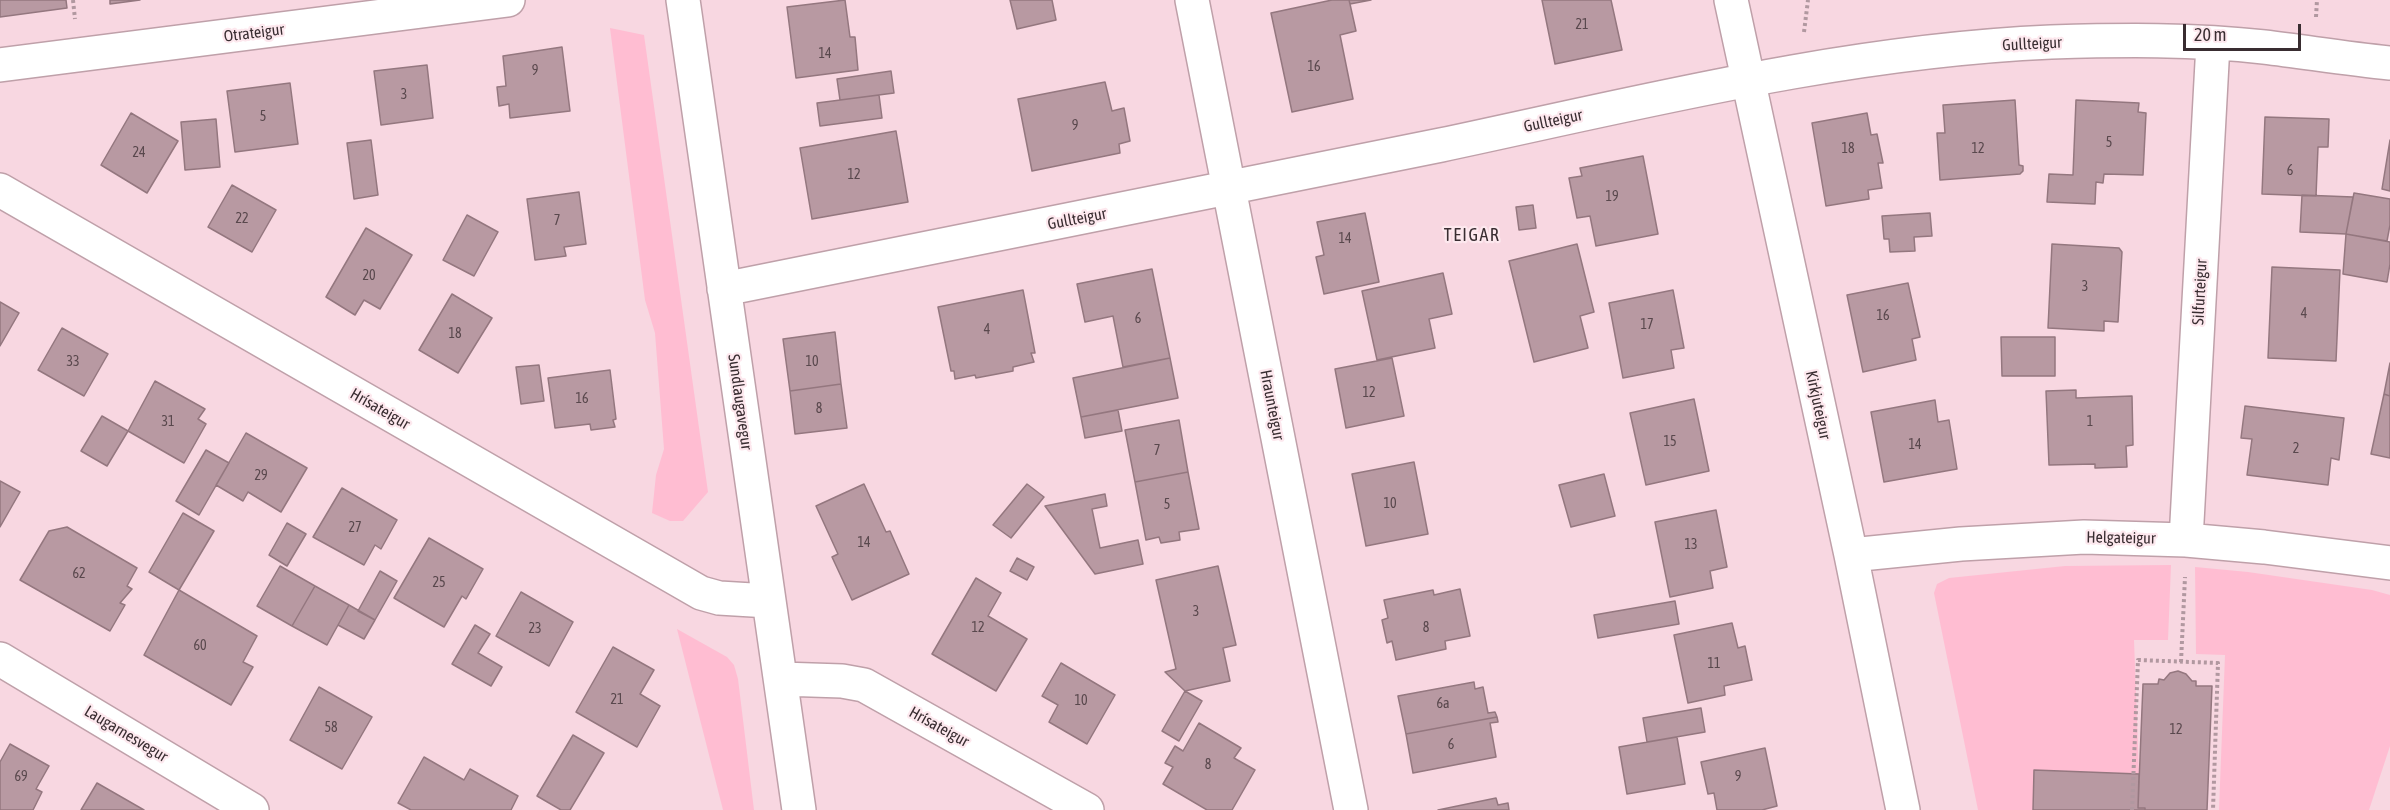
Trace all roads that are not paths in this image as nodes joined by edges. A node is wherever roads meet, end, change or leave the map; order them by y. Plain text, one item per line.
1 (508, 0) edge
2 (683, 0) edge
3 (1192, 0) edge
4 (1731, 0) edge
5 (2213, 44) junction
6 (2390, 63) edge
7 (0, 65) edge
8 (1748, 80) junction
9 (1230, 189) junction
10 (0, 190) edge
11 (724, 289) junction
12 (2186, 540) junction
13 (1851, 555) junction
14 (2390, 563) edge
15 (769, 601) junction
16 (0, 659) edge
17 (781, 679) junction
18 (800, 808) edge
19 (252, 810) edge
20 (1087, 810) edge
21 (1351, 810) edge
22 (1903, 810) edge

1 - 7 street, Otrateigur
2 - 11 street, Sundlaugavegur
3 - 9 street, Hraunteigur
4 - 8 street, Kirkjuteigur
5 - 6 street, Gullteigur
5 - 8 street, Gullteigur
5 - 12 street, Silfurteigur
8 - 9 street, Gullteigur
8 - 13 street, Kirkjuteigur
9 - 11 street, Gullteigur
9 - 21 street, Hraunteigur
10 - 15 street, Hrísateigur
11 - 15 street, Sundlaugavegur
12 - 13 street, Helgateigur
12 - 14 street, Helgateigur
13 - 22 street, Kirkjuteigur
15 - 17 street, Sundlaugavegur
16 - 19 street, Laugarnesvegur
17 - 18 street, Sundlaugavegur
17 - 20 street, Hrísateigur

